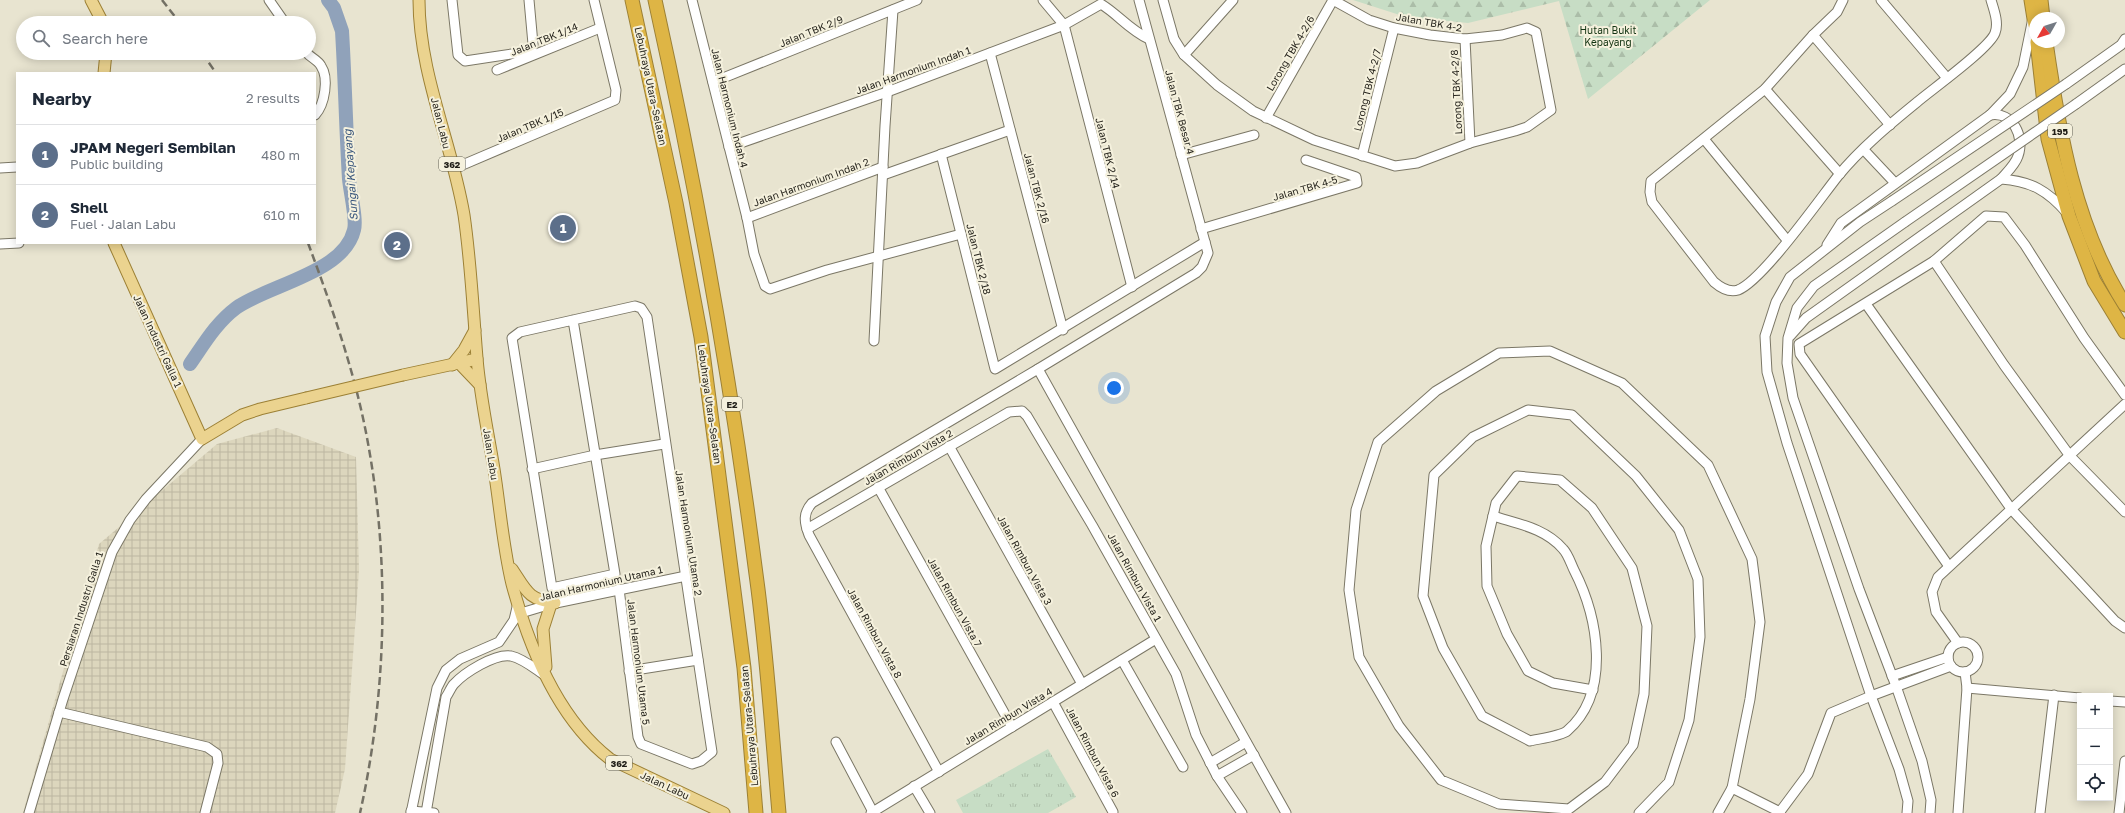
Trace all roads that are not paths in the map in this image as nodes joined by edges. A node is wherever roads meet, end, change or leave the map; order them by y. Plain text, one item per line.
1 (91, 0) edge
2 (269, 0) edge
3 (419, 0) edge
4 (452, 0) edge
5 (529, 0) edge
6 (594, 0) edge
7 (632, 0) edge
8 (655, 0) edge
9 (917, 0) edge
10 (1043, 0) edge
11 (1139, 0) edge
12 (1164, 0) edge
13 (1233, 0) edge
14 (1333, 0) edge
15 (1842, 0) edge
16 (1880, 0) edge
17 (1991, 0) edge
18 (2041, 0) edge
19 (695, 1) edge
20 (893, 10) junction
21 (2037, 12) edge
22 (99, 16) edge
23 (280, 16) edge
24 (1064, 24) junction
25 (600, 28) junction
26 (1394, 28) junction
27 (1813, 35) junction
28 (1149, 39) junction
29 (1465, 39) junction
30 (2125, 39) edge
31 (2029, 43) edge
32 (2038, 48) edge
33 (2047, 48) edge
34 (990, 53) junction
35 (1184, 55) junction
36 (105, 60) edge
37 (315, 60) edge
38 (2125, 69) edge
39 (497, 70) dead end
40 (104, 72) edge
41 (1947, 78) junction
42 (712, 82) junction
43 (1765, 89) junction
44 (887, 92) junction
45 (316, 113) edge
46 (1990, 115) junction
47 (1266, 118) junction
48 (1890, 125) junction
49 (1010, 130) junction
50 (1254, 135) dead end
51 (1704, 139) junction
52 (1470, 143) junction
53 (729, 148) junction
54 (1864, 150) junction
55 (941, 154) junction
56 (1181, 155) junction
57 (1362, 156) junction
58 (1306, 160) dead end
59 (16, 167) edge
60 (0, 168) edge
61 (453, 169) junction
62 (883, 171) junction
63 (1840, 174) junction
64 (2002, 179) junction
65 (1895, 183) junction
66 (2069, 216) junction
67 (747, 218) junction
68 (1201, 229) junction
69 (961, 234) junction
70 (1787, 240) junction
71 (1206, 242) junction
72 (16, 243) edge
73 (0, 244) edge
74 (114, 244) edge
75 (1820, 254) junction
76 (878, 257) junction
77 (1934, 261) junction
78 (1132, 287) junction
79 (1866, 304) junction
80 (2125, 305) edge
81 (573, 320) junction
82 (475, 329) junction
83 (1063, 330) junction
84 (2125, 332) edge
85 (1788, 338) junction
86 (874, 341) dead end
87 (477, 359) junction
88 (456, 364) junction
89 (1038, 369) junction
90 (480, 385) junction
91 (2125, 394) edge
92 (2125, 404) edge
93 (1022, 411) joint
94 (202, 439) junction
95 (664, 444) junction
96 (949, 446) junction
97 (595, 455) junction
98 (2070, 456) junction
99 (532, 469) junction
100 (878, 487) junction
101 (2012, 510) junction
102 (2125, 512) edge
103 (1493, 516) junction
104 (807, 529) junction
105 (508, 564) junction
106 (1948, 565) junction
107 (686, 576) junction
108 (619, 589) junction
109 (553, 604) junction
110 (520, 608) junction
111 (2125, 628) edge
112 (1156, 639) junction
113 (1958, 643) junction
114 (1948, 657) junction
115 (698, 660) junction
116 (1122, 660) junction
117 (1951, 666) junction
118 (629, 671) junction
119 (1965, 672) junction
120 (546, 676) junction
121 (1892, 676) junction
122 (1082, 684) junction
123 (1896, 686) junction
124 (1967, 688) junction
125 (1593, 690) junction
126 (2054, 695) junction
127 (1870, 696) junction
128 (2077, 698) edge
129 (2113, 701) edge
130 (1053, 702) junction
131 (2125, 702) edge
132 (59, 712) junction
133 (1012, 727) junction
134 (638, 737) joint
135 (836, 742) dead end
136 (1246, 742) junction
137 (1254, 754) junction
138 (2125, 761) edge
139 (1210, 763) junction
140 (1183, 767) dead end
141 (938, 772) junction
142 (1217, 776) junction
143 (914, 786) junction
144 (1732, 788) junction
145 (756, 811) edge
146 (411, 812) edge
147 (872, 812) edge
148 (1113, 812) edge
149 (1780, 812) edge
150 (29, 813) edge
151 (205, 813) edge
152 (429, 813) edge
153 (724, 813) edge
154 (780, 813) edge
155 (930, 813) edge
156 (1242, 813) edge
157 (1286, 813) edge
158 (1639, 813) edge
159 (1718, 813) edge
160 (1907, 813) edge
161 (1930, 813) edge
162 (1958, 813) edge
163 (2040, 813) edge
164 (2119, 813) edge

1 - 22 main road
2 - 23 street
3 - 61 main road, Jalan Labu / 362
4 - 5 street
6 - 25 street
7 - 145 highway, Lebuhraya Utara–Selatan / E2
8 - 154 highway, Lebuhraya Utara–Selatan / E2
9 - 20 street, Jalan TBK 2/9
10 - 24 street
11 - 28 street, Jalan TBK Besar 4
12 - 35 street
13 - 35 street
14 - 26 street, Jalan TBK 4-2
14 - 47 street, Lorong TBK 4-2/6
15 - 27 street
16 - 41 street
17 - 41 street
18 - 21 highway
19 - 42 street, Jalan Harmonium Indah 4
20 - 42 street, Jalan TBK 2/9
20 - 44 street
24 - 28 street, Jalan Harmonium Indah 1
24 - 34 street, Jalan Harmonium Indah 1
24 - 78 street, Jalan TBK 2/14
25 - 39 street, Jalan TBK 1/14
25 - 61 street, Jalan TBK 1/15
26 - 29 street, Jalan TBK 4-2
26 - 57 street, Lorong TBK 4-2/7
27 - 43 street
27 - 48 street
28 - 56 street, Jalan TBK Besar 4
29 - 52 street, Lorong TBK 4-2/8
29 - 52 street, Jalan TBK 4-2
30 - 75 street, bridge
31 - 46 street
32 - 66 highway, 195
33 - 80 highway, 195
34 - 44 street, Jalan Harmonium Indah 1
34 - 49 street, Jalan TBK 2/16
35 - 47 street
36 - 40 main road
37 - 45 street
38 - 85 street, bridge
41 - 48 street
42 - 53 street, Jalan Harmonium Indah 4
43 - 51 street
43 - 63 street
44 - 53 street, Jalan Harmonium Indah 1
44 - 62 street
46 - 64 street
46 - 65 street
47 - 57 street
48 - 54 street
49 - 55 street, Jalan Harmonium Indah 2
49 - 83 street, Jalan TBK 2/16
50 - 56 street
51 - 70 street
51 - 70 street
52 - 57 street
53 - 67 street, Jalan Harmonium Indah 4
54 - 63 street
54 - 65 street
55 - 62 street, Jalan Harmonium Indah 2
55 - 69 street, Jalan TBK 2/18
56 - 68 street, Jalan TBK Besar 4
58 - 68 street, Jalan TBK 4-5
59 - 60 street
61 - 82 main road, Jalan Labu / 362
62 - 67 street, Jalan Harmonium Indah 2
62 - 76 street
63 - 70 street
64 - 66 street
64 - 85 street
65 - 75 street
66 - 84 highway, 195
67 - 76 street, Jalan Harmonium Indah 4
68 - 71 street, Jalan TBK Besar 4
69 - 76 street
69 - 83 street, Jalan TBK 2/18
71 - 78 street
71 - 89 street
72 - 73 street
74 - 94 main road, Jalan Industri Galla 1
75 - 127 street
76 - 86 street
77 - 79 street
77 - 91 street
77 - 98 street
78 - 83 street
79 - 101 street
79 - 106 street
81 - 95 street, Jalan Harmonium Utama 2
81 - 97 street
81 - 99 street
82 - 87 main road, Jalan Labu / 362
82 - 88 main road
85 - 121 street
87 - 88 main road
87 - 90 main road, Jalan Labu / 362
88 - 90 main road
88 - 94 main road, bridge
89 - 104 street, Jalan Rimbun Vista 8
89 - 136 street
90 - 105 main road, Jalan Labu / 362
92 - 98 street
93 - 96 street, Jalan Rimbun Vista 2
93 - 112 street, Jalan Rimbun Vista 1
94 - 132 street, Persiaran Industri Galla 1
95 - 97 street
95 - 107 street, Jalan Harmonium Utama 2
96 - 100 street, Jalan Rimbun Vista 2
96 - 122 street, Jalan Rimbun Vista 3
97 - 99 street
97 - 99 street
98 - 101 street
98 - 102 street
100 - 104 street, Jalan Rimbun Vista 2
100 - 133 street, Jalan Rimbun Vista 7
101 - 106 street
101 - 111 street
103 - 125 street
103 - 125 street
103 - 144 street
104 - 141 street, Jalan Rimbun Vista 8
105 - 109 main road
105 - 110 main road, Jalan Labu / 362
106 - 113 street
107 - 108 street, Jalan Harmonium Utama 1
107 - 115 street, Jalan Harmonium Utama 2
108 - 109 street, Jalan Harmonium Utama 1
108 - 118 street, Jalan Harmonium Utama 5
109 - 110 street, Jalan Harmonium Utama 1
109 - 120 main road
110 - 120 main road, Jalan Labu / 362
110 - 146 street
112 - 116 street, Jalan Rimbun Vista 4
112 - 139 street, Jalan Rimbun Vista 1
113 - 114 street
113 - 119 street
114 - 117 street
114 - 121 street
115 - 118 street
115 - 134 street, Jalan Harmonium Utama 2
116 - 122 street, Jalan Rimbun Vista 4
116 - 140 street
117 - 119 street
117 - 123 street
118 - 134 street, Jalan Harmonium Utama 5
119 - 124 street
120 - 152 street
120 - 153 main road, Jalan Labu / 362
121 - 123 street
122 - 130 street, Jalan Rimbun Vista 4
123 - 127 street
123 - 161 street
124 - 126 street
124 - 162 street
125 - 158 street
126 - 128 street
126 - 163 street
127 - 149 street
127 - 160 street
129 - 131 street
130 - 133 street, Jalan Rimbun Vista 4
130 - 148 street, Jalan Rimbun Vista 6
132 - 150 street, Persiaran Industri Galla 1
132 - 151 street
133 - 141 street, Jalan Rimbun Vista 4
135 - 147 street
136 - 137 street
136 - 139 street
137 - 142 street
137 - 157 street
138 - 164 street
139 - 142 street, Jalan Rimbun Vista 1
141 - 143 street, Jalan Rimbun Vista 4
142 - 156 street, Jalan Rimbun Vista 1
143 - 147 street, Jalan Rimbun Vista 4
143 - 155 street
144 - 149 street
144 - 159 street
146 - 152 street

